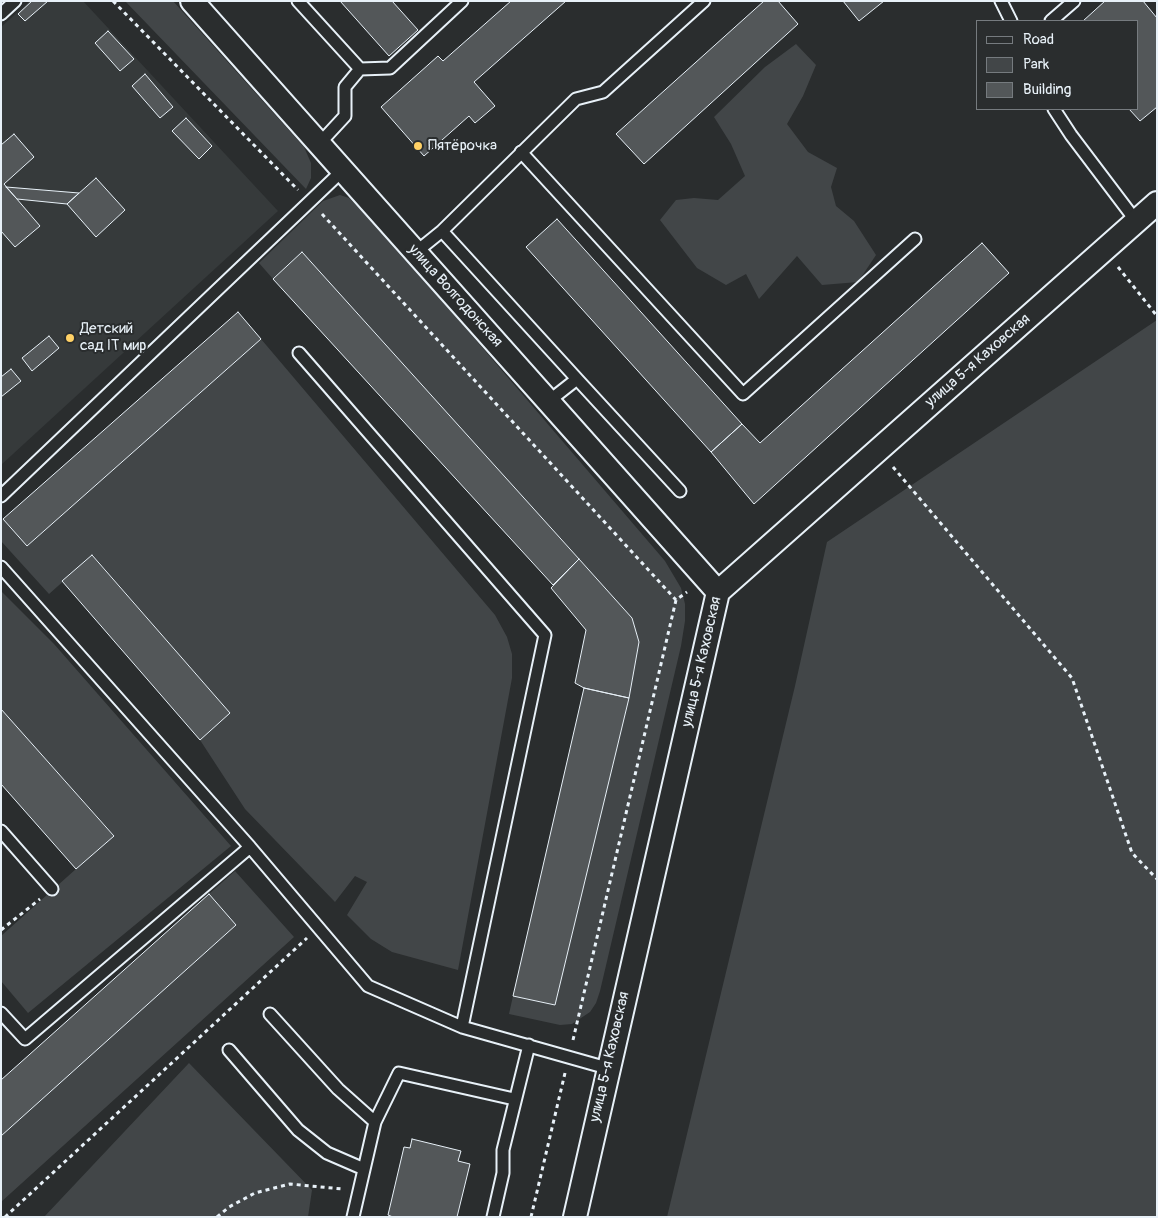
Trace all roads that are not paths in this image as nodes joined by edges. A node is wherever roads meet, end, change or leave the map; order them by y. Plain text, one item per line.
1 (15, 1) edge
2 (192, 1) edge
3 (298, 1) edge
4 (462, 1) edge
5 (704, 1) edge
6 (1001, 1) edge
7 (1074, 1) edge
8 (1, 14) edge
9 (1010, 20) edge
10 (1052, 20) edge
11 (360, 69) junction
12 (1055, 110) edge
13 (320, 144) junction
14 (521, 152) junction
15 (343, 170) junction
16 (1157, 203) edge
17 (1136, 221) junction
18 (442, 231) junction
19 (914, 239) dead end
20 (416, 252) junction
21 (299, 353) dead end
22 (577, 379) junction
23 (549, 402) junction
24 (680, 491) dead end
25 (1, 496) edge
26 (1, 567) edge
27 (712, 584) junction
28 (1, 831) edge
29 (250, 847) junction
30 (52, 889) road end
31 (1, 1013) edge
32 (270, 1014) dead end
33 (462, 1027) junction
34 (528, 1045) junction
35 (229, 1050) dead end
36 (607, 1068) junction
37 (514, 1099) junction
38 (375, 1122) junction
39 (364, 1169) junction
40 (353, 1217) edge
41 (493, 1217) edge
42 (575, 1217) edge

1 - 8 lane
2 - 13 street, улица Волгодонская
3 - 11 lane
4 - 11 lane
5 - 14 lane
6 - 9 lane
7 - 10 lane
11 - 13 lane
12 - 17 lane
13 - 15 street, улица Волгодонская
14 - 18 lane
14 - 19 lane
15 - 20 street, улица Волгодонская
15 - 25 lane
16 - 17 street, улица 5-я Каховская
17 - 27 street, улица 5-я Каховская
18 - 20 lane
18 - 22 lane
20 - 23 street, улица Волгодонская
21 - 33 lane
22 - 23 lane
22 - 24 lane
23 - 27 street, улица Волгодонская
26 - 29 lane
27 - 36 street, улица 5-я Каховская
28 - 30 lane
29 - 31 lane
29 - 33 lane
32 - 38 lane
33 - 34 lane
34 - 36 lane
34 - 37 lane
35 - 39 lane
36 - 42 street, улица 5-я Каховская
37 - 38 lane
37 - 41 lane
38 - 39 lane
39 - 40 lane

